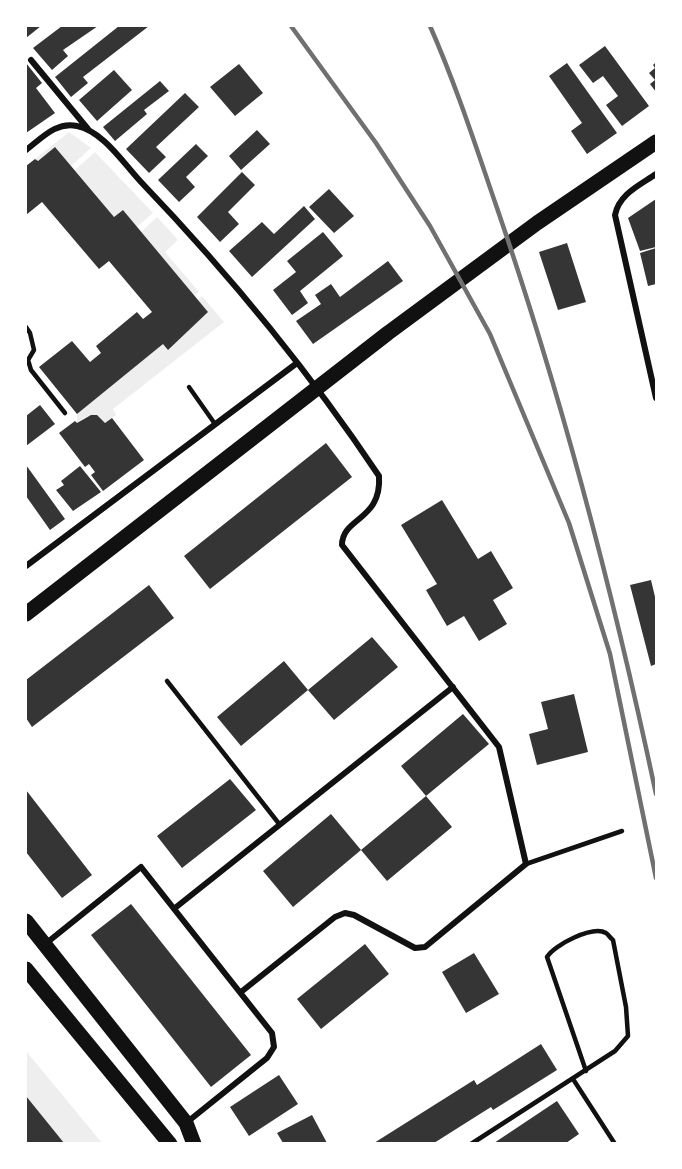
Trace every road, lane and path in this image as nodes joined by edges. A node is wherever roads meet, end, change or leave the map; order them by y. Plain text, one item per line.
1 (31, 60) dead end
2 (91, 132) junction
3 (657, 142) edge
4 (26, 150) edge
5 (657, 174) edge
6 (26, 327) edge
7 (297, 363) junction
8 (189, 387) dead end
9 (657, 398) edge
10 (65, 413) dead end
11 (215, 424) junction
12 (26, 566) edge
13 (26, 614) edge
14 (167, 681) dead end
15 (453, 687) junction
16 (280, 825) junction
17 (622, 831) dead end
18 (526, 864) junction
19 (175, 908) junction
20 (26, 921) edge
21 (44, 945) junction
22 (26, 969) edge
23 (241, 992) junction
24 (586, 1071) junction
25 (573, 1078) junction
26 (186, 1123) junction
27 (170, 1143) edge
28 (194, 1143) edge
29 (471, 1143) edge
30 (615, 1143) edge

1 - 2 street
2 - 4 street
2 - 7 street
3 - 13 main road
5 - 9 street
6 - 10 lane
7 - 11 street
7 - 15 street
8 - 11 lane
11 - 12 street
14 - 16 lane
15 - 16 street
15 - 18 street
16 - 19 street
17 - 18 lane
18 - 23 street
19 - 21 street
19 - 23 street
20 - 21 main road
21 - 26 main road
22 - 27 main road
23 - 26 street
24 - 24 lane
24 - 25 lane
25 - 29 lane
25 - 30 lane
26 - 28 main road

